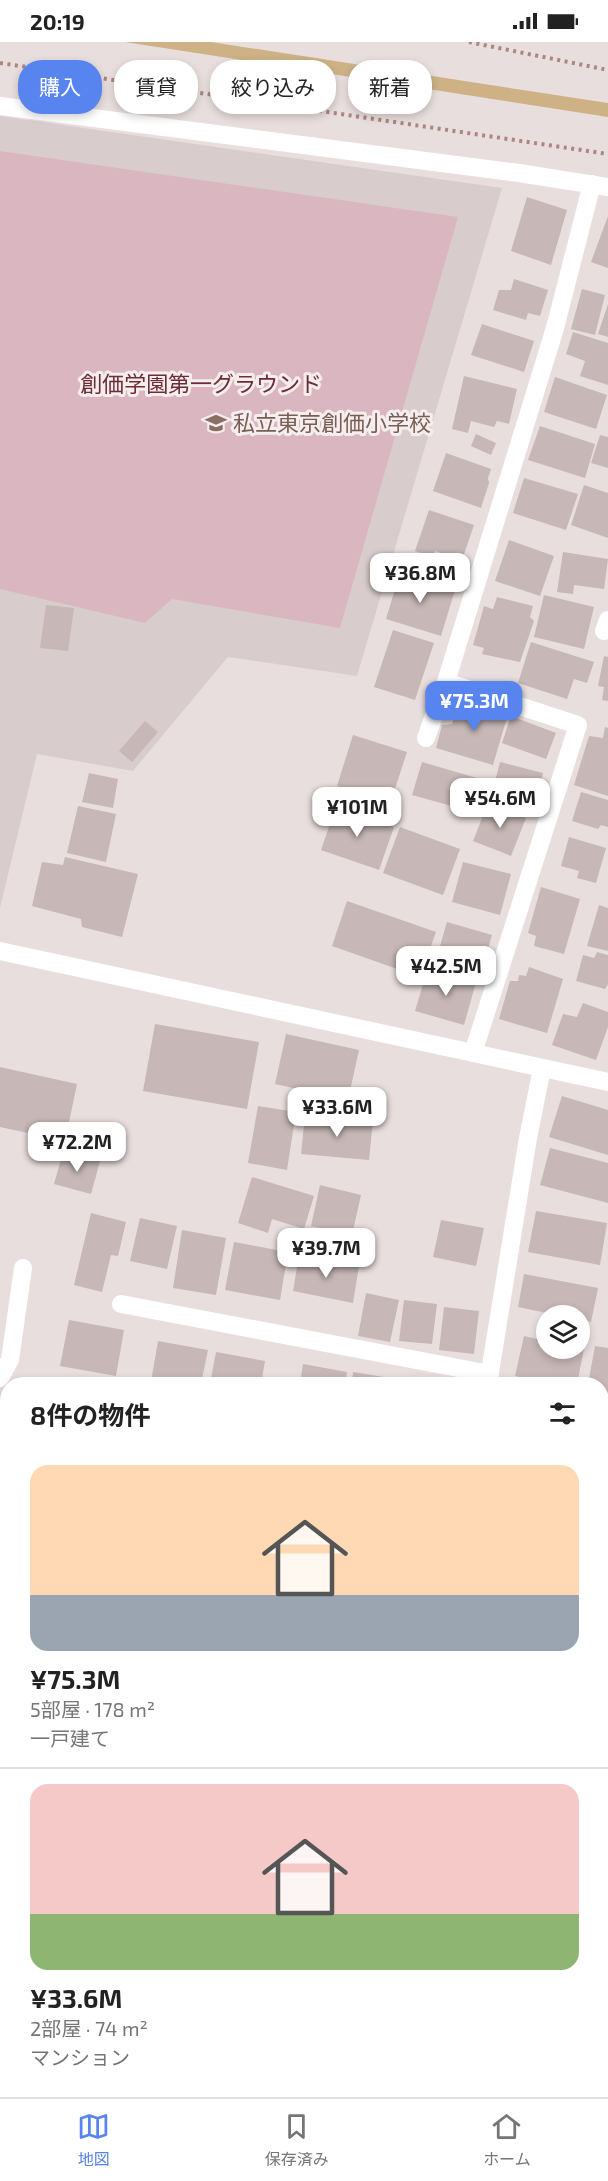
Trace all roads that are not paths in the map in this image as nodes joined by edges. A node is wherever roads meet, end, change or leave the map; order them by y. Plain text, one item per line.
1 (0, 106) edge
2 (600, 185) edge
3 (446, 682) junction
4 (426, 738) dead end
5 (0, 951) edge
6 (473, 1053) junction
7 (542, 1068) junction
8 (608, 1082) edge
9 (23, 1268) dead end
10 (121, 1304) dead end
11 (1, 1377) edge
12 (479, 1377) edge
13 (489, 1377) edge

1 - 2 street
2 - 3 street
3 - 4 street
3 - 6 street
5 - 6 street
6 - 7 street
7 - 8 street
7 - 13 street
9 - 11 street
10 - 12 street

